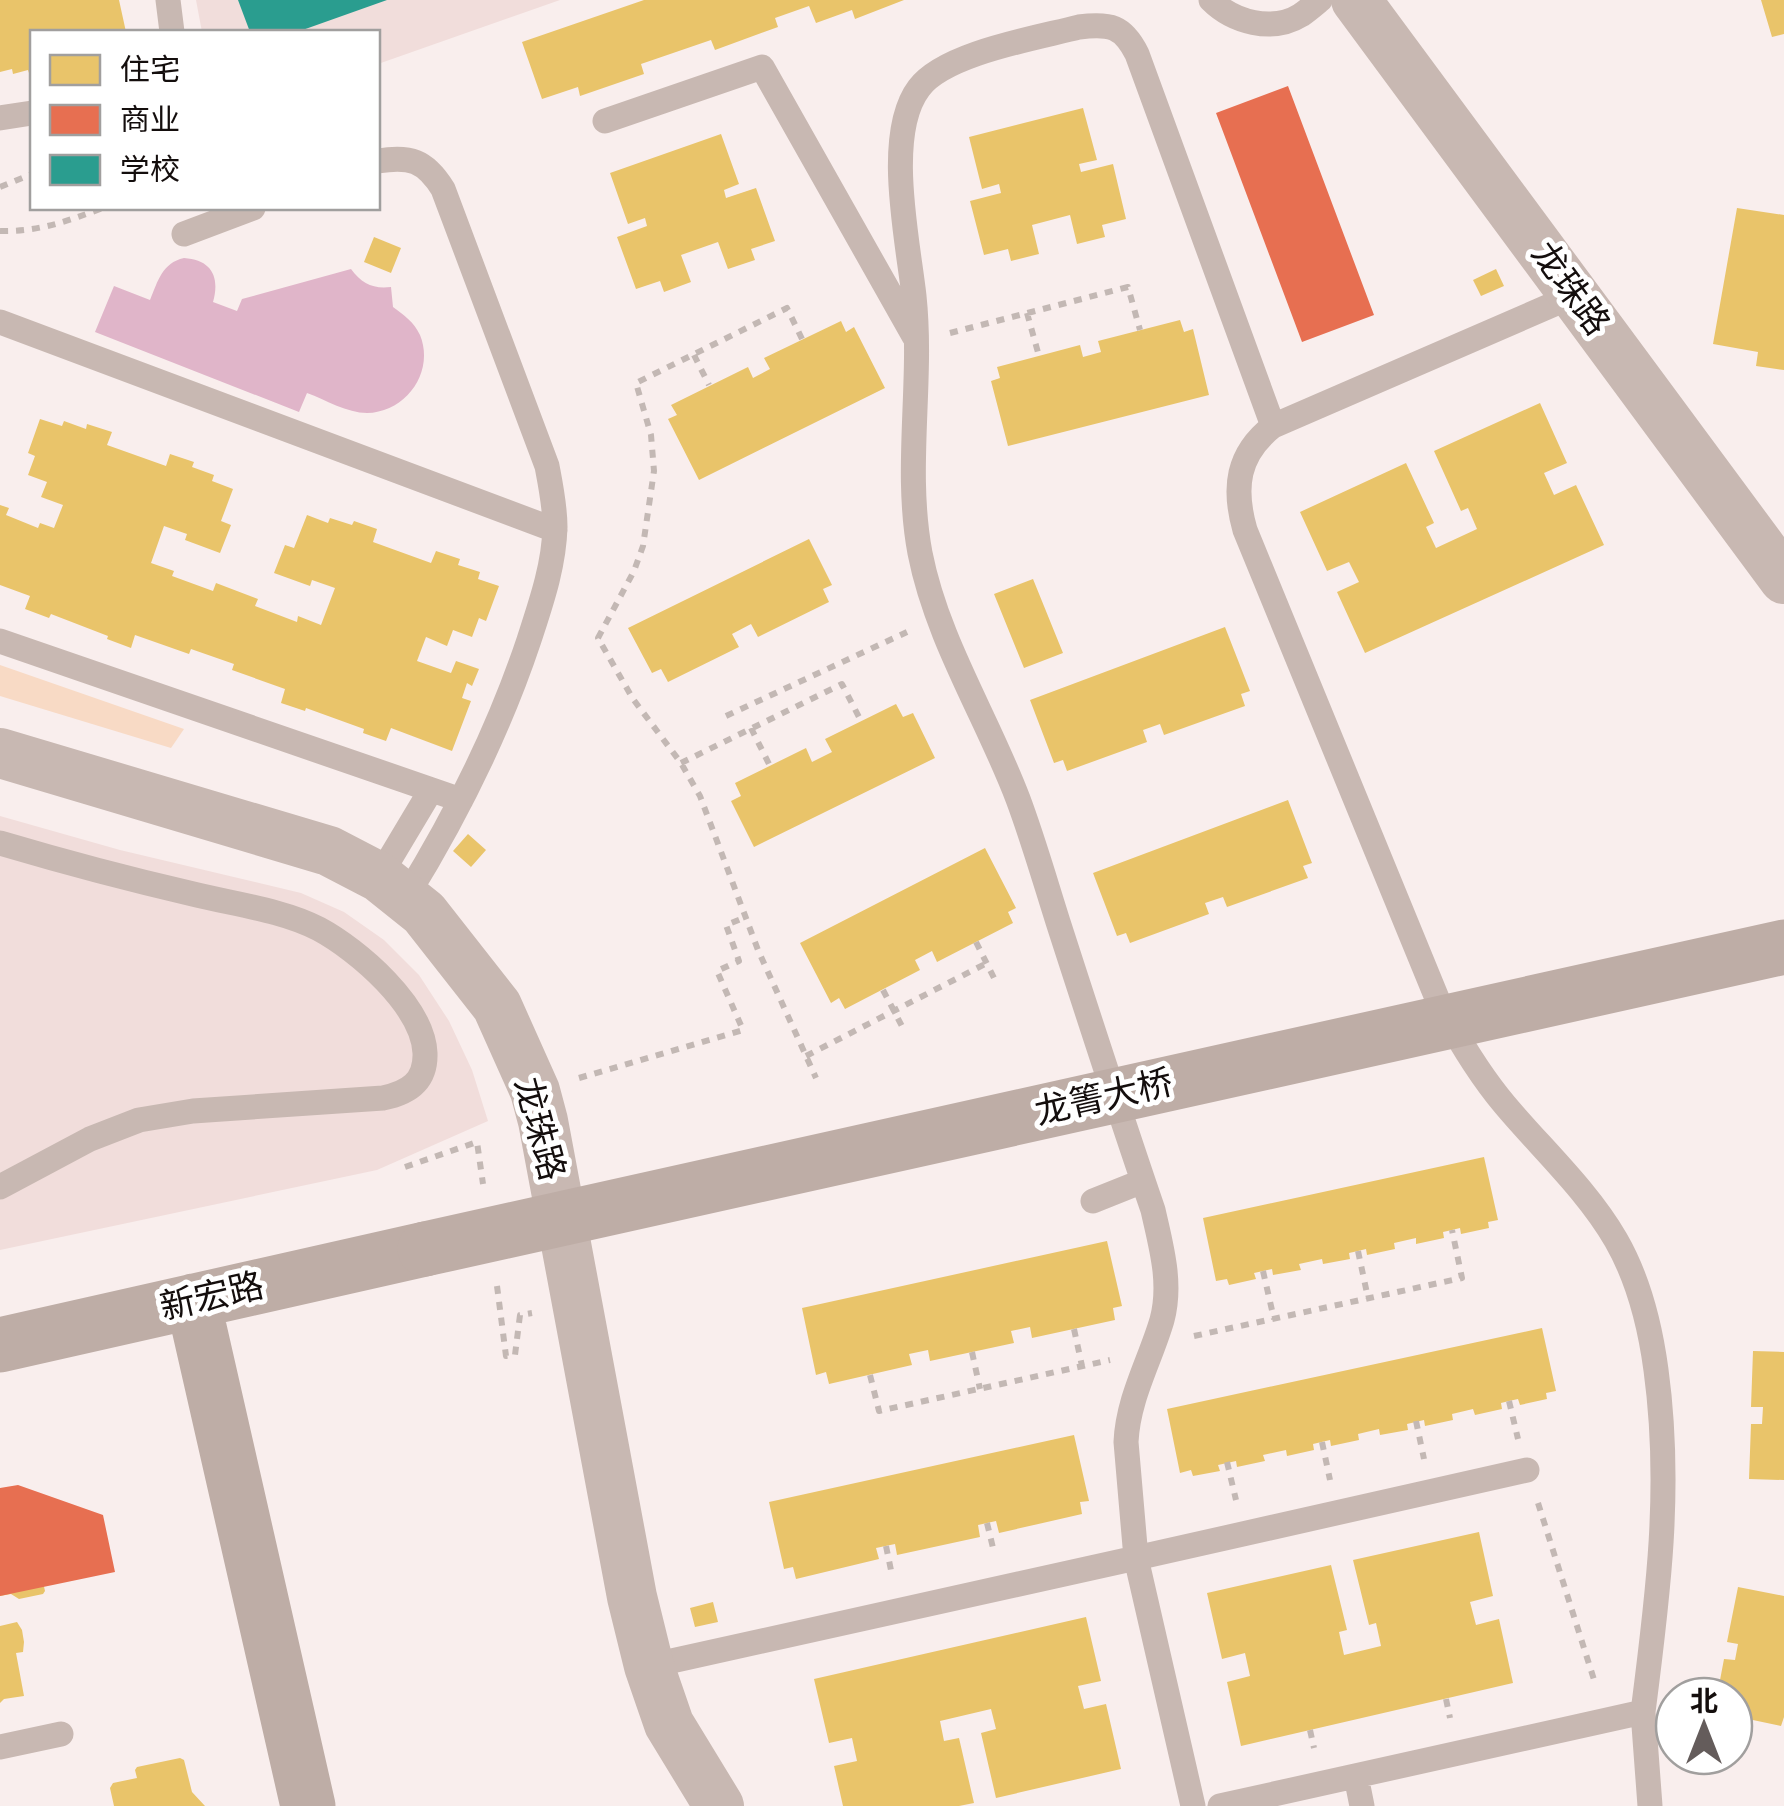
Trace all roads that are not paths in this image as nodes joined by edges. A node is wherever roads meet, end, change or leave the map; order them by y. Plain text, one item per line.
1 (168, 0) edge
2 (1210, 0) edge
3 (1320, 0) edge
4 (1356, 0) edge
5 (172, 30) edge
6 (30, 113) edge
7 (0, 118) edge
8 (605, 122) dead end
9 (380, 161) edge
10 (248, 210) edge
11 (184, 234) dead end
12 (1575, 295) junction
13 (0, 322) edge
14 (917, 341) junction
15 (1273, 426) junction
16 (555, 530) junction
17 (1784, 579) edge
18 (0, 641) edge
19 (0, 753) edge
20 (432, 790) junction
21 (461, 800) junction
22 (0, 844) edge
23 (392, 886) junction
24 (1784, 948) edge
25 (1143, 1181) junction
26 (0, 1187) edge
27 (1093, 1200) dead end
28 (424, 1249) joint
29 (193, 1302) junction
30 (0, 1345) edge
31 (1527, 1470) road end
32 (1136, 1558) junction
33 (649, 1666) junction
34 (1643, 1712) junction
35 (61, 1734) dead end
36 (0, 1747) edge
37 (1356, 1776) junction
38 (308, 1806) edge
39 (718, 1806) edge
40 (1193, 1806) edge
41 (1220, 1806) edge
42 (1362, 1806) edge
43 (1650, 1806) edge

1 - 5 lane
2 - 3 lane
4 - 12 street, 龙珠路
6 - 7 lane
8 - 14 lane
9 - 16 lane
10 - 11 lane
12 - 15 lane
12 - 17 street, 龙珠路
13 - 16 lane
14 - 15 lane
14 - 25 lane
15 - 34 lane
16 - 21 lane
18 - 20 lane
19 - 23 street, 龙珠路
20 - 21 lane
20 - 23 lane
21 - 23 lane
22 - 26 lane
23 - 33 street, 龙珠路
24 - 28 main road, 龙箐大桥, bridge
25 - 27 lane
25 - 32 lane
28 - 29 main road, 新宏路
29 - 30 main road, 新宏路
29 - 38 main road
31 - 32 lane
32 - 33 lane
32 - 40 lane
33 - 39 street, 龙珠路
34 - 37 lane
34 - 43 lane
35 - 36 lane
37 - 41 lane
37 - 42 lane

